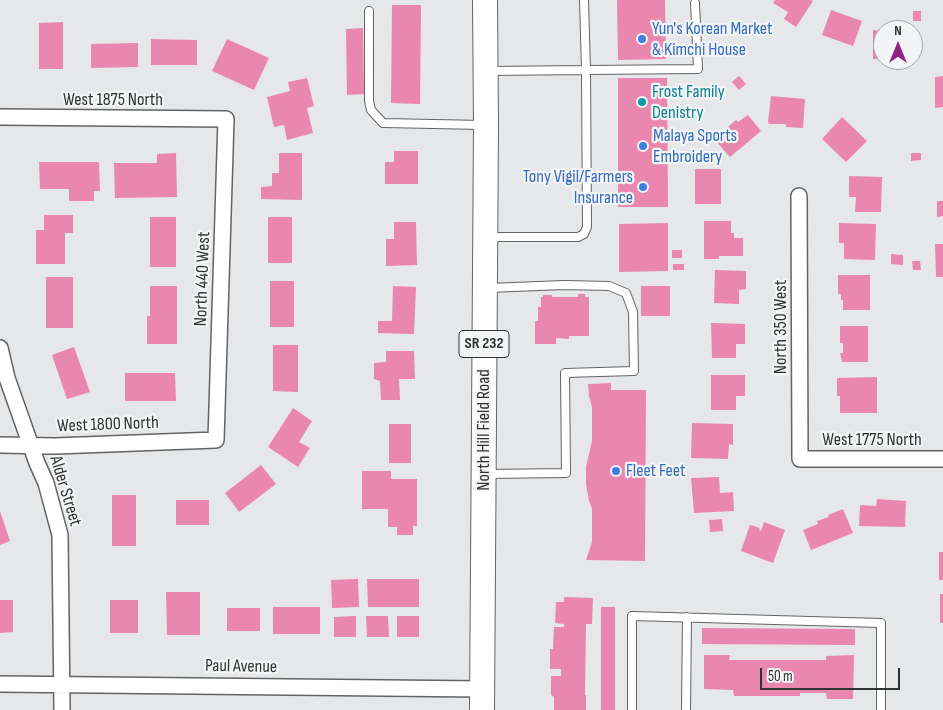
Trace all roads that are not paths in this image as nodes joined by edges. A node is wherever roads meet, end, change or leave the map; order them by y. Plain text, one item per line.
1 (485, 0) edge
2 (584, 0) edge
3 (695, 3) dead end
4 (369, 11) dead end
5 (586, 70) junction
6 (484, 71) junction
7 (0, 117) edge
8 (226, 119) joint
9 (486, 125) junction
10 (799, 196) dead end
11 (485, 237) junction
12 (484, 288) junction
13 (0, 348) edge
14 (216, 440) joint
15 (0, 445) edge
16 (31, 445) junction
17 (800, 459) joint
18 (943, 459) edge
19 (484, 474) junction
20 (687, 617) junction
21 (62, 683) junction
22 (0, 684) edge
23 (482, 699) edge
24 (62, 710) edge
25 (632, 710) edge
26 (686, 710) edge
27 (881, 710) edge

1 - 6 main road, North Hill Field Road / SR 232
2 - 5 lane
3 - 5 lane
4 - 9 lane
5 - 6 lane
5 - 11 lane
6 - 9 main road, North Hill Field Road / SR 232
7 - 8 street, West 1875 North
8 - 14 street, North 440 West
9 - 11 main road, North Hill Field Road / SR 232
10 - 17 street, North 350 West
11 - 12 main road, North Hill Field Road / SR 232
12 - 19 main road, North Hill Field Road / SR 232
12 - 19 lane
13 - 16 street, Alder Street
14 - 16 street, West 1800 North
15 - 16 street, West 1800 North
16 - 21 street, Alder Street
17 - 18 street, West 1775 North
19 - 23 main road, North Hill Field Road / SR 232
20 - 25 lane
20 - 26 lane
20 - 27 lane
21 - 22 street, Paul Avenue
21 - 23 street, Paul Avenue
21 - 24 street, Alder Street

